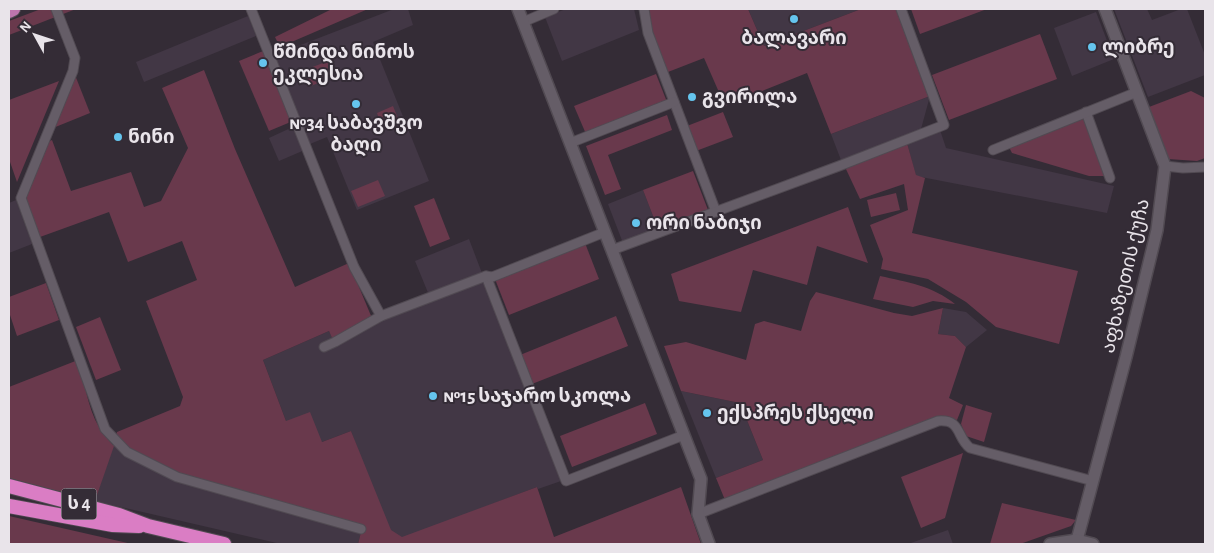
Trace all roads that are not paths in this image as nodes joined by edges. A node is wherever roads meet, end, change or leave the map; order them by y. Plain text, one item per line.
1 (13, 9) edge
2 (56, 9) edge
3 (250, 9) edge
4 (518, 9) edge
5 (554, 9) edge
6 (644, 9) edge
7 (901, 9) edge
8 (1105, 9) edge
9 (9, 10) edge
10 (523, 22) junction
11 (1137, 92) junction
12 (674, 102) junction
13 (1086, 112) junction
14 (570, 143) junction
15 (993, 150) dead end
16 (1165, 166) junction
17 (1205, 167) edge
18 (1110, 178) dead end
19 (716, 212) junction
20 (605, 232) junction
21 (612, 250) junction
22 (486, 276) junction
23 (381, 316) junction
24 (324, 346) dead end
25 (684, 435) junction
26 (1093, 481) junction
27 (9, 486) edge
28 (9, 506) edge
29 (698, 514) junction
30 (148, 526) junction
31 (361, 529) dead end
32 (1077, 540) junction
33 (224, 544) edge
34 (709, 544) edge
35 (1050, 544) edge
36 (1093, 544) edge

1 - 9 main road
2 - 31 street
3 - 23 street
4 - 10 street
5 - 10 street
6 - 12 street
7 - 19 street
8 - 11 street, აფხაზეთის ქუჩა
10 - 14 street
11 - 13 street
11 - 16 street, აფხაზეთის ქუჩა
12 - 14 street
12 - 19 street
13 - 15 street
13 - 18 street
14 - 20 street
16 - 17 street
16 - 26 street, აფხაზეთის ქუჩა
19 - 21 street
20 - 21 street
20 - 22 street
21 - 25 street
22 - 23 street
22 - 25 street
23 - 24 street
25 - 29 street
26 - 29 street
26 - 32 street, აფხაზეთის ქუჩა
27 - 30 highway, ს 4
28 - 30 highway, ს 4
29 - 34 street
30 - 33 highway, ს 4
32 - 35 street
32 - 36 street

